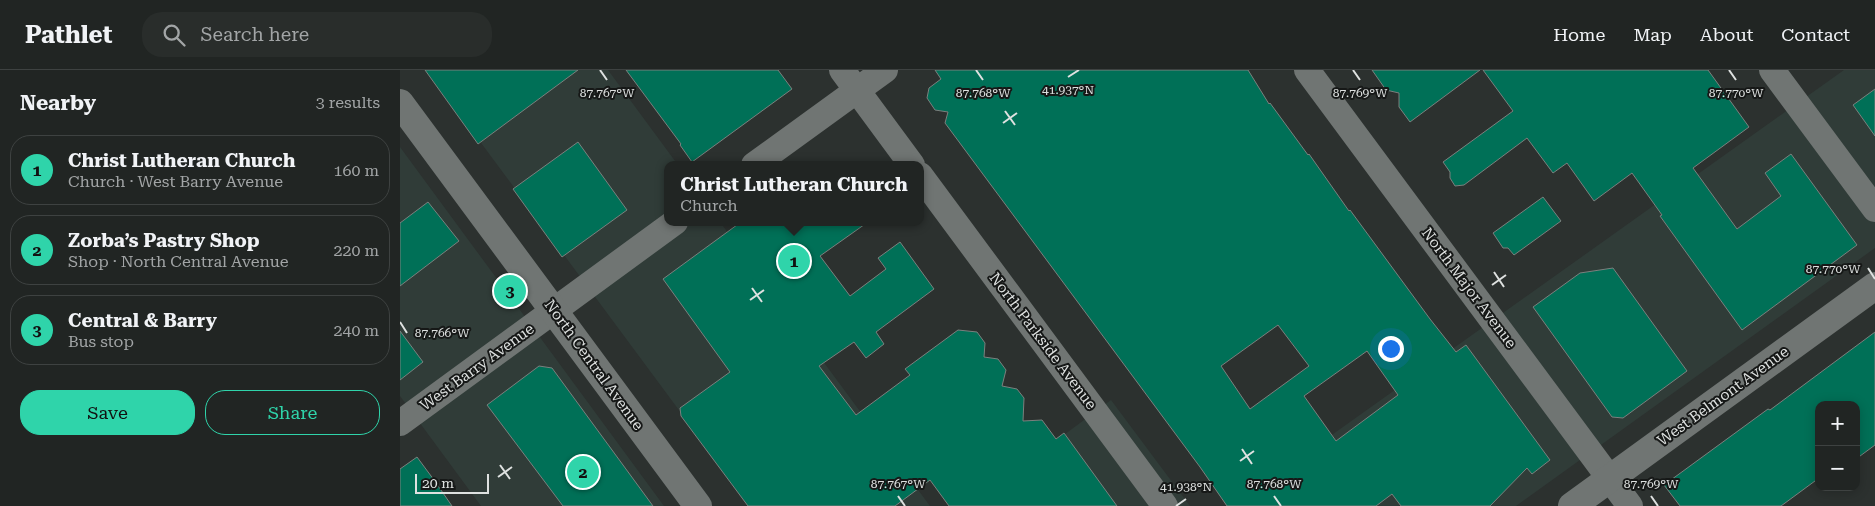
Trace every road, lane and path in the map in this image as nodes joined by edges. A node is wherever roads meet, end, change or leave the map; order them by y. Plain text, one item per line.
1 (884, 70) edge
2 (1308, 70) edge
3 (1772, 70) edge
4 (850, 80) edge
5 (400, 102) edge
6 (759, 161) edge
7 (909, 161) edge
8 (924, 180) edge
9 (1875, 209) edge
10 (670, 226) edge
11 (1875, 286) edge
12 (554, 311) junction
13 (400, 423) edge
14 (1610, 478) junction
15 (698, 506) edge
16 (1165, 506) edge
17 (1572, 506) edge
18 (1630, 506) edge

1 - 4 street
2 - 14 street, North Major Avenue
3 - 9 street
4 - 6 street
4 - 7 street
5 - 12 main road, North Central Avenue
8 - 16 street, North Parkside Avenue
10 - 12 street, West Barry Avenue
11 - 14 main road, West Belmont Avenue
12 - 13 street, West Barry Avenue
12 - 15 main road, North Central Avenue
14 - 17 main road, West Belmont Avenue
14 - 18 street, North Major Avenue

